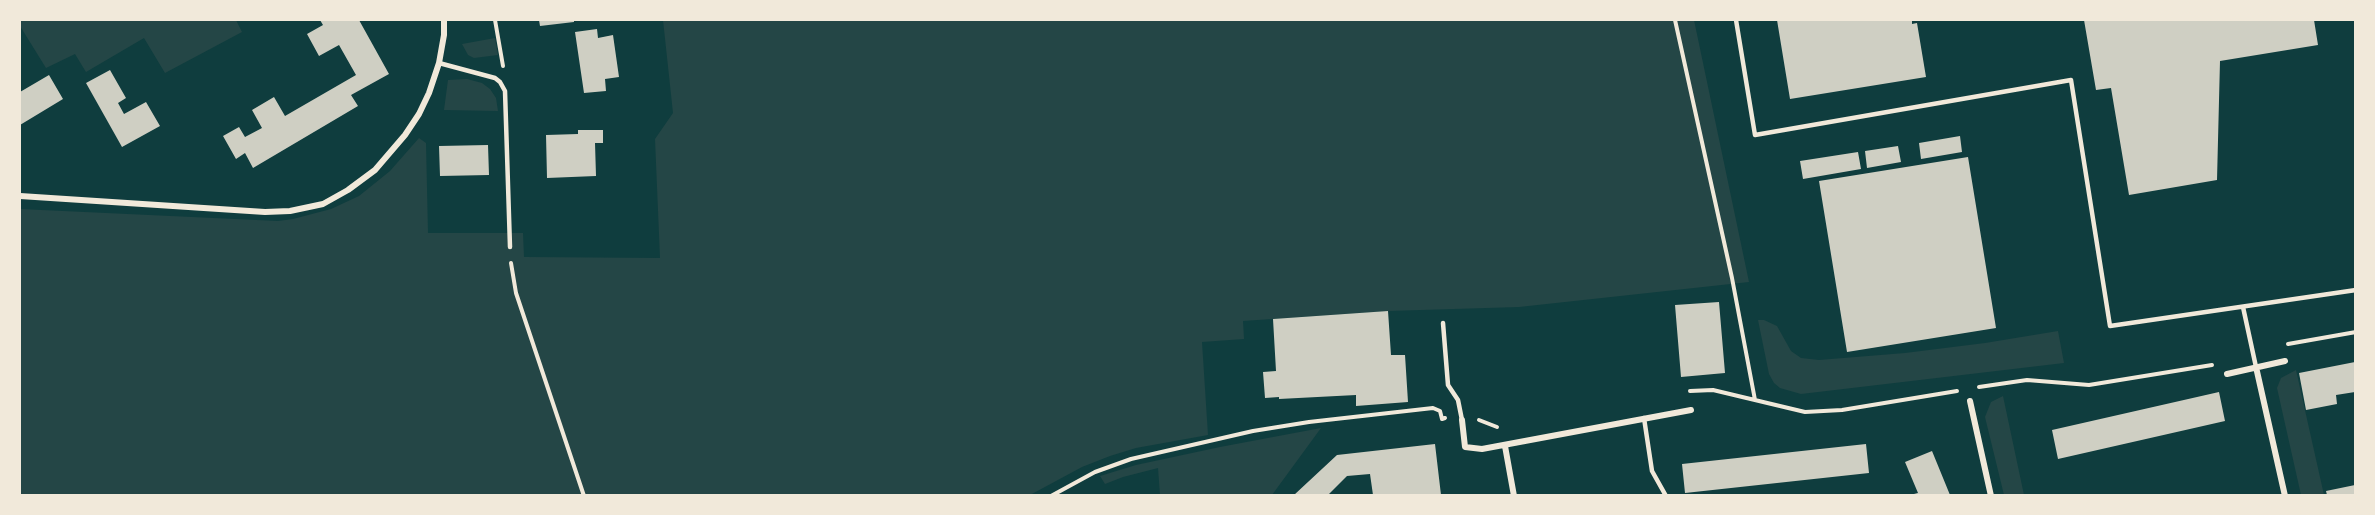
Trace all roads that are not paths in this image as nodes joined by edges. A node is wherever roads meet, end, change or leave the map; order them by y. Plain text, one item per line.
1 (444, 20) edge
2 (1736, 20) edge
3 (439, 63) junction
4 (20, 196) edge
5 (510, 247) road end
6 (2355, 290) edge
7 (2243, 307) junction
8 (1443, 323) dead end
9 (2285, 361) dead end
10 (2256, 367) junction
11 (2227, 374) dead end
12 (1970, 401) dead end
13 (1691, 410) dead end
14 (1462, 418) joint
15 (1644, 418) junction
16 (1505, 446) junction
17 (1514, 495) edge
18 (1666, 495) edge
19 (1991, 495) edge
20 (2285, 495) edge

1 - 3 street
2 - 7 lane
3 - 4 street
3 - 5 lane
6 - 7 lane
7 - 10 lane
8 - 14 lane
9 - 10 street
10 - 11 street
10 - 20 street
12 - 19 street
13 - 15 street
14 - 16 street
15 - 16 street
15 - 18 lane
16 - 17 street

